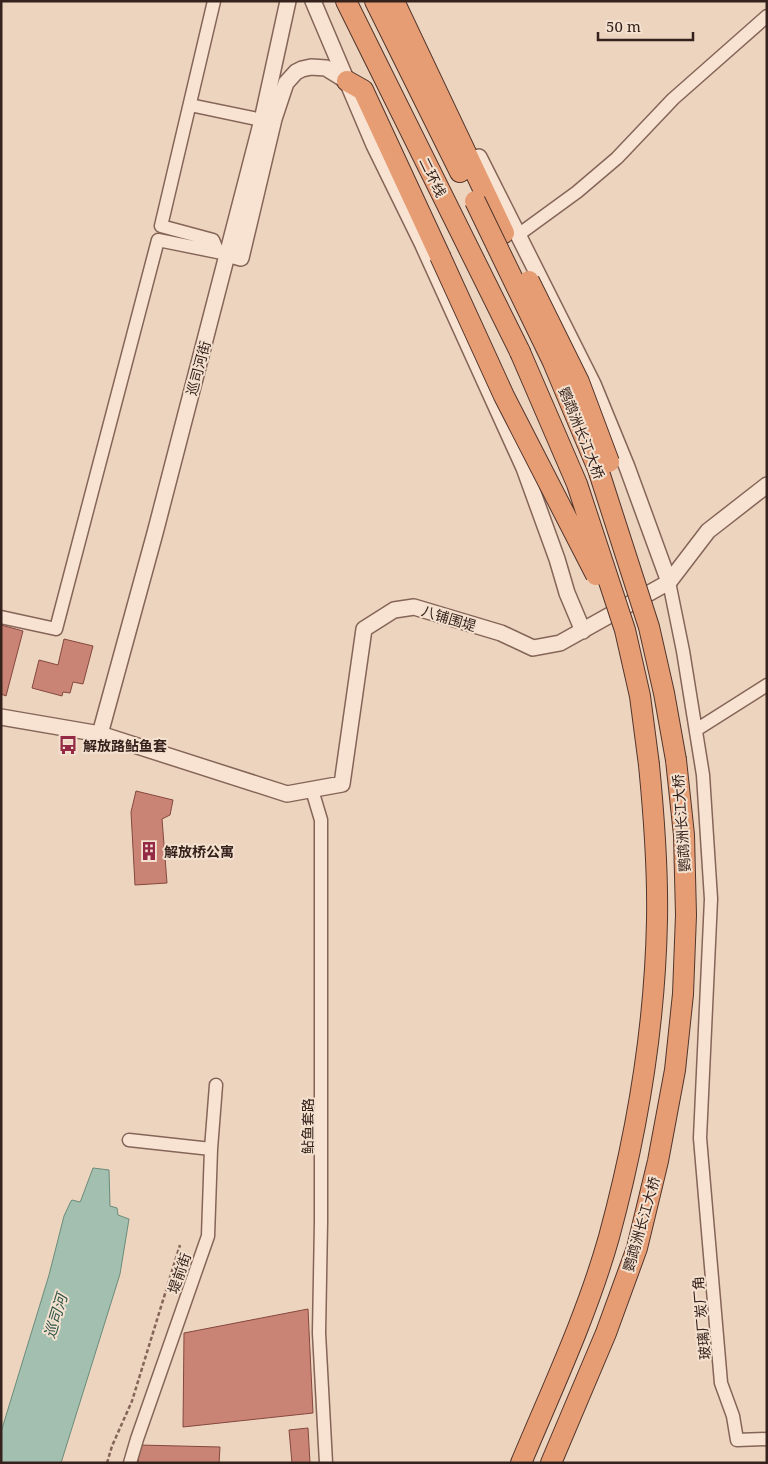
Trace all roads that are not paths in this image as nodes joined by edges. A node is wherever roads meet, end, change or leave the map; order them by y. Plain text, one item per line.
1 (214, 1) edge
2 (288, 1) edge
3 (313, 1) edge
4 (346, 1) edge
5 (375, 1) edge
6 (394, 1) edge
7 (401, 1) edge
8 (767, 16) edge
9 (347, 81) junction
10 (190, 105) junction
11 (262, 120) junction
12 (475, 201) joint
13 (511, 234) junction
14 (222, 253) junction
15 (520, 352) joint
16 (767, 485) edge
17 (669, 582) junction
18 (641, 600) junction
19 (1, 617) edge
20 (625, 630) junction
21 (583, 631) junction
22 (767, 685) edge
23 (1, 717) edge
24 (696, 730) junction
25 (100, 734) junction
26 (312, 790) junction
27 (216, 1085) dead end
28 (129, 1140) dead end
29 (211, 1148) junction
30 (767, 1439) edge
31 (130, 1463) edge
32 (326, 1463) edge
33 (521, 1463) edge
34 (551, 1463) edge

1 - 10 street
2 - 11 street, 巡司河街
3 - 9 street
4 - 15 highway, 二环线
5 - 12 highway, 二环线
6 - 13 highway
7 - 13 street
8 - 13 street
9 - 14 street
9 - 20 highway, bridge
9 - 21 street
10 - 11 street
10 - 14 street
11 - 14 street, 巡司河街
12 - 18 highway, 鹦鹉洲长江大桥, bridge
13 - 17 street
13 - 18 highway, bridge
14 - 19 street
14 - 25 street, 巡司河街
15 - 20 highway, 鹦鹉洲长江大桥, bridge
16 - 17 street, 八铺围堤
17 - 21 street, 八铺围堤
17 - 24 street
18 - 34 highway, 鹦鹉洲长江大桥, bridge
20 - 33 highway, 鹦鹉洲长江大桥, bridge
21 - 26 street, 八铺围堤
22 - 24 street
23 - 25 street, 八铺围堤
24 - 30 street, 玻璃厂炭厂角
25 - 26 street, 八铺围堤
26 - 32 street, 鲇鱼套路
27 - 29 street, 堤前街
28 - 29 street
29 - 31 street, 堤前街

